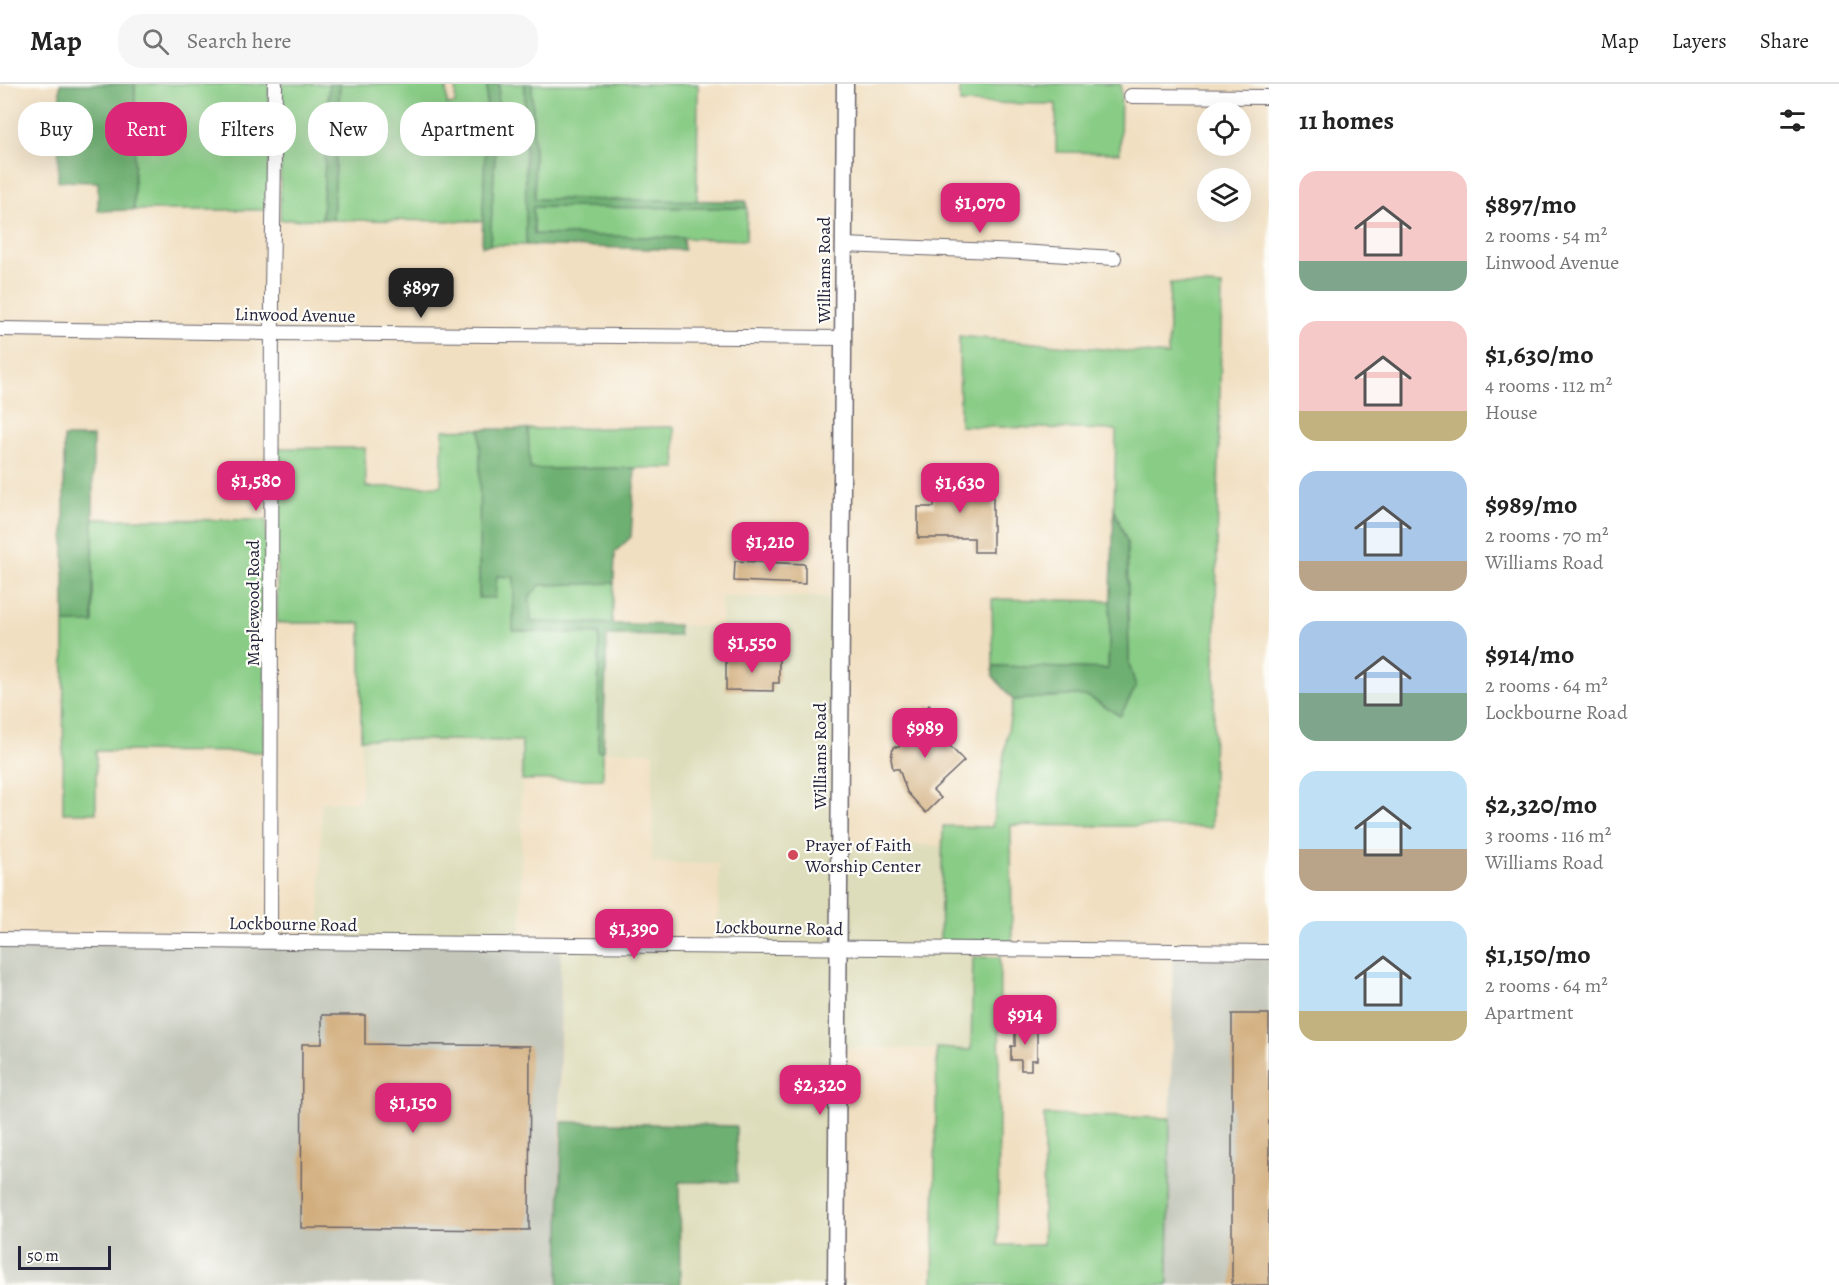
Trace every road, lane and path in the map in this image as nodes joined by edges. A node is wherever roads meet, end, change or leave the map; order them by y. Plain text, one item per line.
1 (274, 84) edge
2 (845, 84) edge
3 (1131, 96) dead end
4 (1269, 97) edge
5 (844, 245) junction
6 (1114, 258) dead end
7 (0, 329) edge
8 (272, 333) junction
9 (843, 338) junction
10 (0, 939) edge
11 (270, 941) junction
12 (839, 947) junction
13 (1269, 952) edge
14 (836, 1285) edge

1 - 8 street, Maplewood Road
2 - 5 main road, Williams Road
3 - 4 street
5 - 6 street
5 - 9 main road, Williams Road
7 - 8 street, Linwood Avenue
8 - 9 street, Linwood Avenue
8 - 11 street, Maplewood Road
9 - 12 main road, Williams Road
10 - 11 street, Lockbourne Road
11 - 12 street, Lockbourne Road
12 - 13 street, Lockbourne Road
12 - 14 main road, Williams Road

